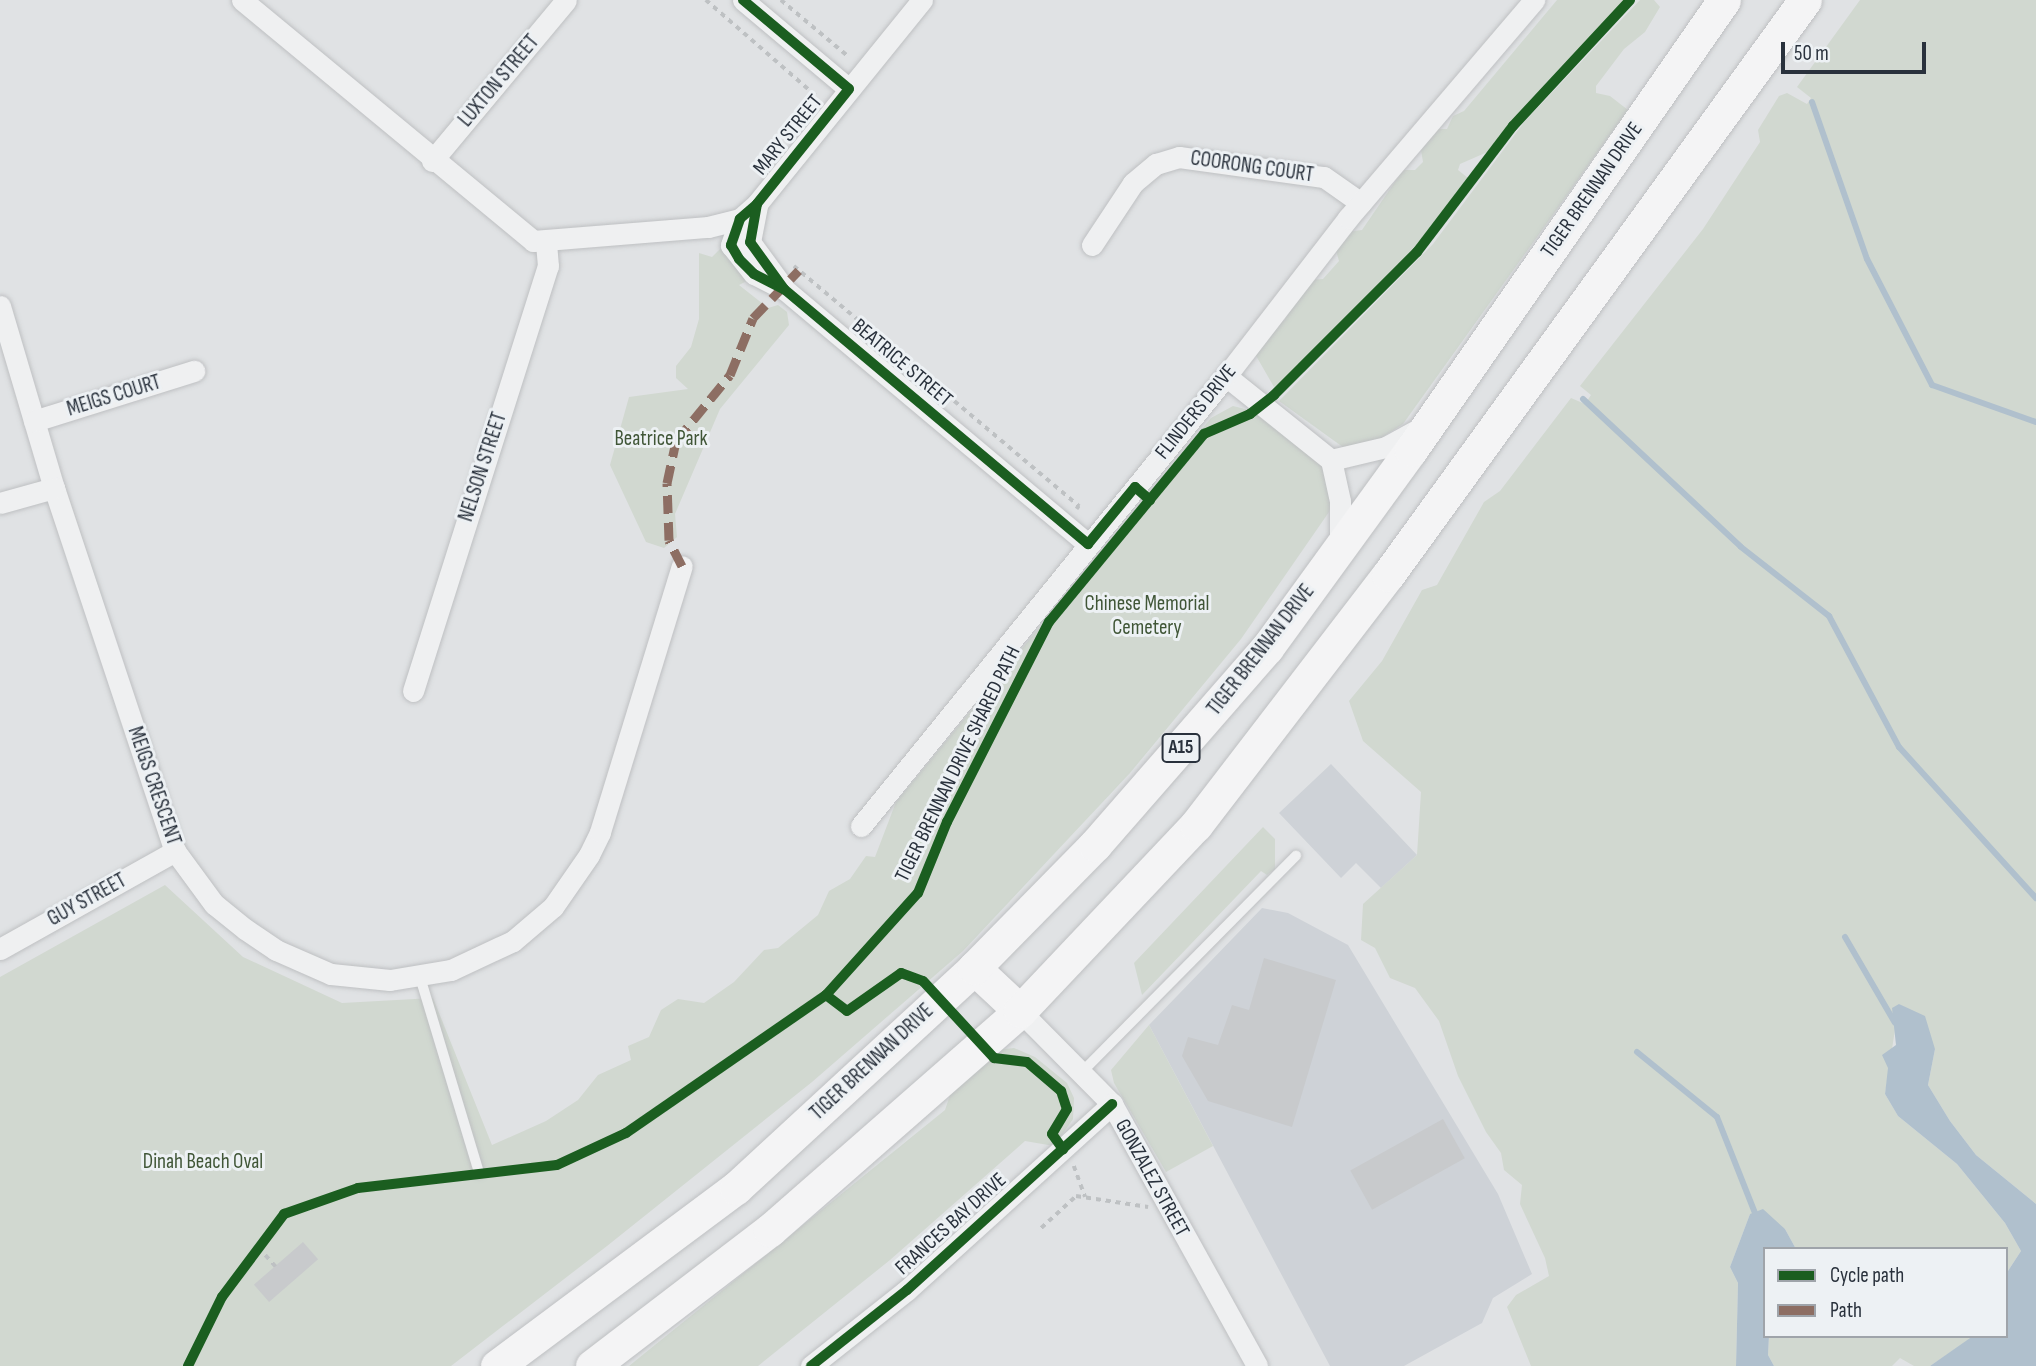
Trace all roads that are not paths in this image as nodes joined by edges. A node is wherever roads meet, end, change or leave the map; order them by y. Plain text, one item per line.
1 (242, 0) edge
2 (566, 0) edge
3 (743, 0) edge
4 (922, 0) edge
5 (1534, 0) edge
6 (1724, 0) edge
7 (1805, 0) edge
8 (849, 89) junction
9 (432, 161) junction
10 (1361, 203) junction
11 (731, 231) junction
12 (546, 243) junction
13 (1092, 245) dead end
14 (0, 306) edge
15 (194, 371) dead end
16 (1226, 376) junction
17 (34, 421) junction
18 (1432, 421) junction
19 (1331, 460) junction
20 (54, 488) junction
21 (0, 503) edge
22 (1088, 544) junction
23 (1340, 546) junction
24 (682, 566) dead end
25 (412, 691) dead end
26 (861, 826) dead end
27 (175, 851) junction
28 (1296, 856) dead end
29 (0, 949) edge
30 (974, 968) junction
31 (419, 977) junction
32 (1020, 1011) junction
33 (1083, 1071) junction
34 (1112, 1104) junction
35 (479, 1171) dead end
36 (497, 1366) edge
37 (592, 1366) edge
38 (811, 1366) edge
39 (1257, 1366) edge

1 - 9 street
2 - 9 street, LUXTON STREET
3 - 8 street
4 - 8 street, MARY STREET
5 - 10 street, FLINDERS DRIVE
6 - 18 main road, TIGER BRENNAN DRIVE / A15
7 - 32 main road
8 - 11 street, MARY STREET
9 - 12 street
10 - 13 street, COORONG COURT
10 - 16 street, FLINDERS DRIVE
11 - 12 street
11 - 22 street, BEATRICE STREET
12 - 25 street, NELSON STREET
14 - 17 street, MEIGS CRESCENT
15 - 17 street, MEIGS COURT
16 - 19 street
16 - 22 street, FLINDERS DRIVE
17 - 20 street, MEIGS CRESCENT
18 - 19 street
18 - 23 main road, TIGER BRENNAN DRIVE / A15
19 - 23 street
20 - 21 street
20 - 27 street, MEIGS CRESCENT
22 - 26 street, FLINDERS DRIVE
23 - 30 main road, TIGER BRENNAN DRIVE / A15
24 - 31 street, MEIGS CRESCENT
27 - 29 street, GUY STREET
27 - 31 street, MEIGS CRESCENT
28 - 33 lane
30 - 32 main road
30 - 36 main road, TIGER BRENNAN DRIVE / A15
31 - 35 lane
32 - 33 street, GONZALEZ STREET
32 - 37 main road
33 - 34 street, GONZALEZ STREET
34 - 38 street, FRANCES BAY DRIVE
34 - 39 street, GONZALEZ STREET

